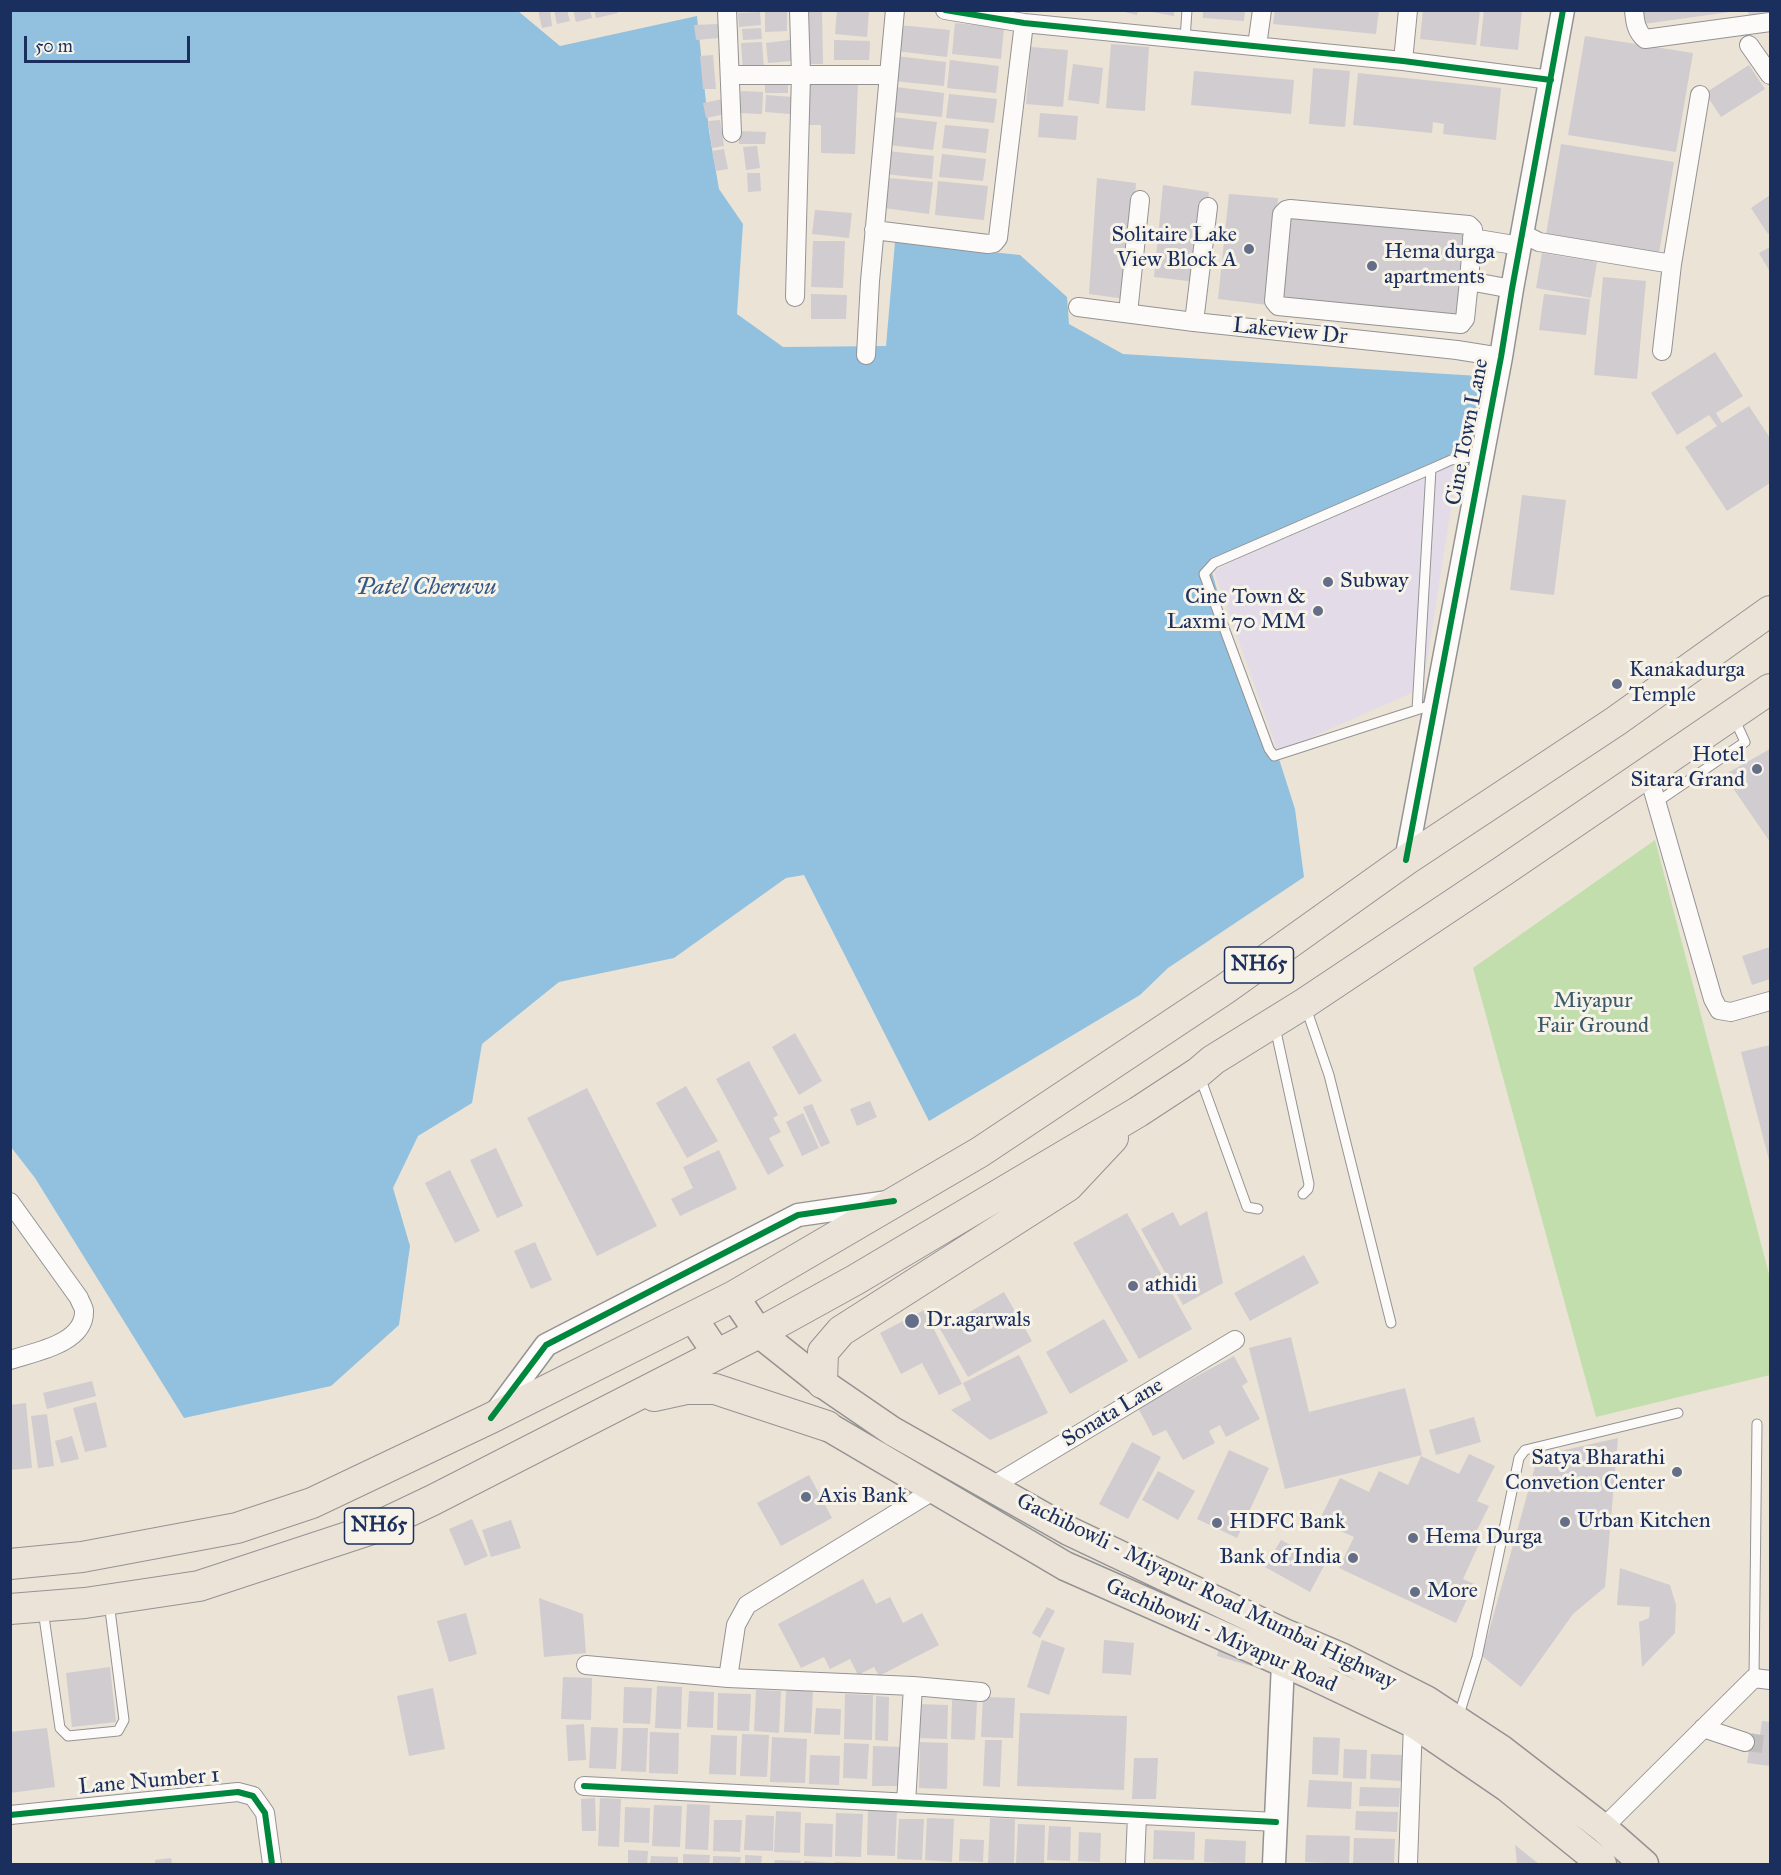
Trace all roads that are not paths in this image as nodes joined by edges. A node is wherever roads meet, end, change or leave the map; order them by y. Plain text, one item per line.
1 (727, 10) edge
2 (799, 10) edge
3 (895, 10) edge
4 (945, 10) edge
5 (1187, 10) edge
6 (1262, 10) edge
7 (1408, 10) edge
8 (1563, 10) edge
9 (1634, 10) edge
10 (1741, 18) edge
11 (1770, 22) edge
12 (1024, 23) junction
13 (1185, 39) junction
14 (1749, 45) dead end
15 (1257, 46) junction
16 (1402, 61) junction
17 (730, 75) junction
18 (801, 75) junction
19 (889, 75) junction
20 (1770, 75) edge
21 (1551, 80) junction
22 (1700, 95) dead end
23 (732, 133) dead end
24 (1140, 200) dead end
25 (1208, 207) dead end
26 (874, 231) junction
27 (1472, 238) junction
28 (1521, 240) junction
29 (1672, 264) junction
30 (1469, 281) junction
31 (1512, 290) junction
32 (795, 297) dead end
33 (1078, 307) dead end
34 (1128, 313) junction
35 (1194, 322) junction
36 (1662, 351) dead end
37 (866, 355) dead end
38 (1502, 357) junction
39 (1482, 454) junction
40 (1431, 469) junction
41 (1770, 611) edge
42 (1770, 689) edge
43 (1426, 707) junction
44 (1733, 715) junction
45 (1648, 773) junction
46 (1657, 802) junction
47 (1406, 860) junction
48 (1770, 1000) edge
49 (1305, 1003) junction
50 (1274, 1022) junction
51 (1198, 1072) junction
52 (1138, 1112) junction
53 (1303, 1194) dead end
54 (894, 1201) junction
55 (10, 1202) edge
56 (1258, 1209) dead end
57 (734, 1296) junction
58 (693, 1318) junction
59 (1391, 1323) dead end
60 (759, 1333) junction
61 (1235, 1340) dead end
62 (717, 1354) junction
63 (10, 1360) edge
64 (822, 1383) junction
65 (622, 1403) junction
66 (1678, 1413) dead end
67 (491, 1418) junction
68 (1757, 1424) dead end
69 (827, 1426) joint
70 (991, 1487) junction
71 (936, 1489) junction
72 (10, 1564) edge
73 (109, 1600) junction
74 (42, 1606) junction
75 (10, 1609) edge
76 (1283, 1663) junction
77 (586, 1665) dead end
78 (728, 1678) junction
79 (1762, 1679) edge
80 (913, 1686) junction
81 (981, 1692) dead end
82 (1457, 1720) junction
83 (1413, 1723) junction
84 (1703, 1728) junction
85 (1745, 1742) tunnel mouth
86 (584, 1786) dead end
87 (906, 1803) junction
88 (10, 1815) edge
89 (1137, 1815) junction
90 (1276, 1822) junction
91 (1603, 1828) junction
92 (272, 1864) edge
93 (1135, 1864) edge
94 (1274, 1864) edge
95 (1408, 1864) edge
96 (1602, 1864) edge
97 (1644, 1864) edge

1 - 17 street
2 - 18 street
3 - 19 street
4 - 12 street
5 - 13 lane
6 - 15 street
7 - 16 street
8 - 21 street, Cine Town Lane
9 - 10 street
10 - 11 street
12 - 13 street
12 - 26 street
13 - 15 street
14 - 20 street
15 - 16 street
16 - 21 street
17 - 18 street
17 - 23 street
18 - 19 street
18 - 32 street
19 - 26 street
21 - 28 street, Cine Town Lane
22 - 29 street
24 - 34 street
25 - 35 street
26 - 37 street
27 - 28 street
27 - 30 street
27 - 30 street
28 - 29 street
28 - 31 street, Cine Town Lane
29 - 36 street
30 - 31 street
31 - 38 street, Cine Town Lane
33 - 34 street, Lakeview Dr
34 - 35 street, Lakeview Dr
35 - 38 street, Lakeview Dr
38 - 39 street, Cine Town Lane
39 - 40 lane
39 - 43 street, Cine Town Lane
40 - 43 lane
40 - 43 lane
41 - 47 highway, NH65
42 - 44 highway, NH65
43 - 47 street, Cine Town Lane
44 - 45 highway, NH65
44 - 46 lane
45 - 46 street
45 - 49 highway, NH65
46 - 48 street
47 - 54 highway, NH65
49 - 50 highway, NH65
49 - 59 lane
50 - 51 highway, NH65
50 - 53 lane
51 - 52 highway, NH65
51 - 56 lane
52 - 60 highway, NH65
52 - 64 highway
54 - 57 highway, NH65
54 - 67 street
55 - 63 street
57 - 58 highway, NH65
57 - 60 main road, Gachibowli - Miyapur Road Mumbai Highway
58 - 62 main road
58 - 67 highway, NH65
60 - 62 highway, NH65
60 - 64 main road, Gachibowli - Miyapur Road Mumbai Highway
61 - 70 street, Sonata Lane
62 - 65 highway, NH65
64 - 70 main road, Gachibowli - Miyapur Road Mumbai Highway
65 - 69 highway
65 - 73 highway, NH65
66 - 82 lane
67 - 72 highway, NH65
68 - 79 lane
69 - 71 main road, Gachibowli - Miyapur Road
70 - 82 main road, Gachibowli - Miyapur Road Mumbai Highway
71 - 76 main road, Gachibowli - Miyapur Road
71 - 78 street
73 - 74 highway, NH65
73 - 74 lane
74 - 75 highway, NH65
76 - 83 main road, Gachibowli - Miyapur Road
76 - 90 street
77 - 78 street
78 - 80 street
79 - 84 street
80 - 81 street
80 - 87 street
82 - 91 main road, Gachibowli - Miyapur Road Mumbai Highway
83 - 95 street
83 - 96 main road, Gachibowli - Miyapur Road
84 - 85 street
84 - 91 street
86 - 87 street
87 - 89 street
88 - 92 street, Lane Number 1
89 - 90 street
89 - 93 street
90 - 94 street
91 - 97 main road, Gachibowli - Miyapur Road Mumbai Highway

